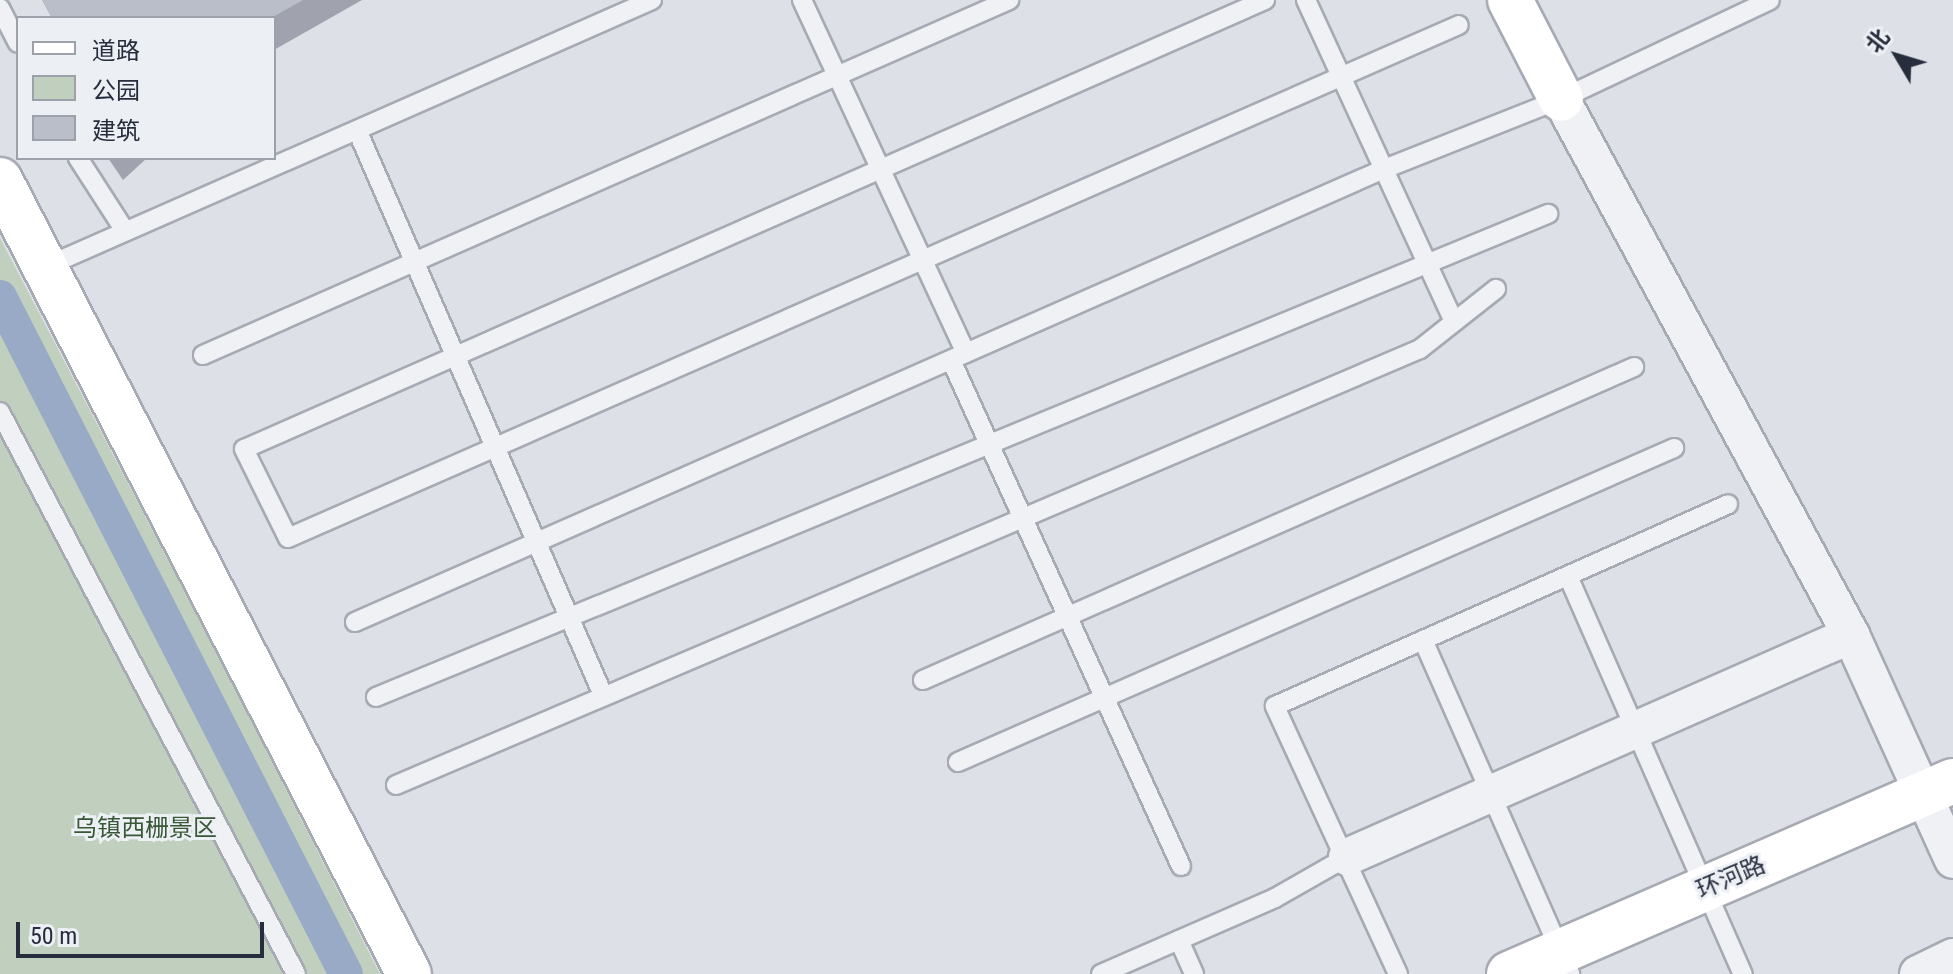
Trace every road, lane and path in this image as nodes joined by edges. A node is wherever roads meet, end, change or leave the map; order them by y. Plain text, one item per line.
1 (652, 0) edge
2 (802, 0) edge
3 (1009, 0) edge
4 (1265, 0) edge
5 (1306, 0) edge
6 (1510, 0) edge
7 (1770, 0) edge
8 (0, 8) edge
9 (1459, 25) dead end
10 (16, 39) edge
11 (1341, 74) junction
12 (837, 75) junction
13 (1561, 99) junction
14 (357, 130) junction
15 (79, 160) edge
16 (881, 169) junction
17 (1384, 169) junction
18 (0, 180) edge
19 (1548, 214) dead end
20 (125, 231) junction
21 (922, 259) junction
22 (416, 262) junction
23 (1428, 264) junction
24 (45, 267) junction
25 (1496, 289) dead end
26 (1454, 322) junction
27 (203, 355) dead end
28 (458, 355) junction
29 (958, 356) junction
30 (1634, 367) dead end
31 (0, 412) edge
32 (498, 445) junction
33 (989, 445) junction
34 (1674, 448) dead end
35 (1728, 504) dead end
36 (1023, 518) junction
37 (540, 541) junction
38 (1568, 576) junction
39 (574, 616) junction
40 (1068, 616) junction
41 (355, 622) dead end
42 (1851, 635) junction
43 (1423, 640) junction
44 (923, 680) dead end
45 (603, 695) junction
46 (376, 697) dead end
47 (1104, 697) junction
48 (1636, 730) junction
49 (958, 762) dead end
50 (396, 785) dead end
51 (1938, 788) edge
52 (1491, 794) junction
53 (1347, 857) junction
54 (1953, 860) edge
55 (1181, 866) dead end
56 (1706, 889) junction
57 (1179, 940) junction
58 (1953, 957) edge
59 (1565, 963) edge
60 (296, 974) edge
61 (409, 974) edge
62 (1101, 974) edge
63 (1194, 974) edge
64 (1398, 974) edge
65 (1509, 974) edge
66 (1743, 974) edge
67 (1918, 974) edge

1 - 14 lane
2 - 12 lane
3 - 12 lane
4 - 16 lane
5 - 11 lane
6 - 13 street
7 - 13 lane
8 - 10 lane
9 - 11 lane
11 - 17 lane
11 - 21 lane
12 - 16 lane
12 - 22 lane
13 - 17 lane
13 - 42 street
14 - 20 lane
14 - 22 lane
15 - 20 lane
16 - 21 lane
16 - 28 lane
17 - 23 lane
17 - 29 lane
18 - 24 street
19 - 23 lane
20 - 24 lane
21 - 29 lane
21 - 32 lane
22 - 27 lane
22 - 28 lane
23 - 26 lane
23 - 33 lane
24 - 61 street
25 - 26 lane
26 - 36 lane
28 - 32 lane
28 - 32 lane
29 - 33 lane
29 - 37 lane
30 - 40 lane
31 - 60 lane
32 - 37 lane
33 - 36 lane
33 - 39 lane
34 - 47 lane
35 - 38 lane
36 - 40 lane
36 - 45 lane
37 - 39 lane
37 - 41 lane
38 - 43 lane
38 - 48 lane
39 - 45 lane
39 - 46 lane
40 - 44 lane
40 - 47 lane
42 - 48 street
42 - 51 street
43 - 52 lane
43 - 53 lane
45 - 50 lane
47 - 49 lane
47 - 55 lane
48 - 52 street
48 - 56 lane
51 - 54 street
51 - 56 street, 环河路
52 - 53 street
52 - 59 lane
53 - 57 lane
53 - 64 lane
56 - 59 street, 环河路
56 - 66 lane
57 - 62 lane
57 - 63 lane
58 - 67 street
59 - 65 street, 环河路

